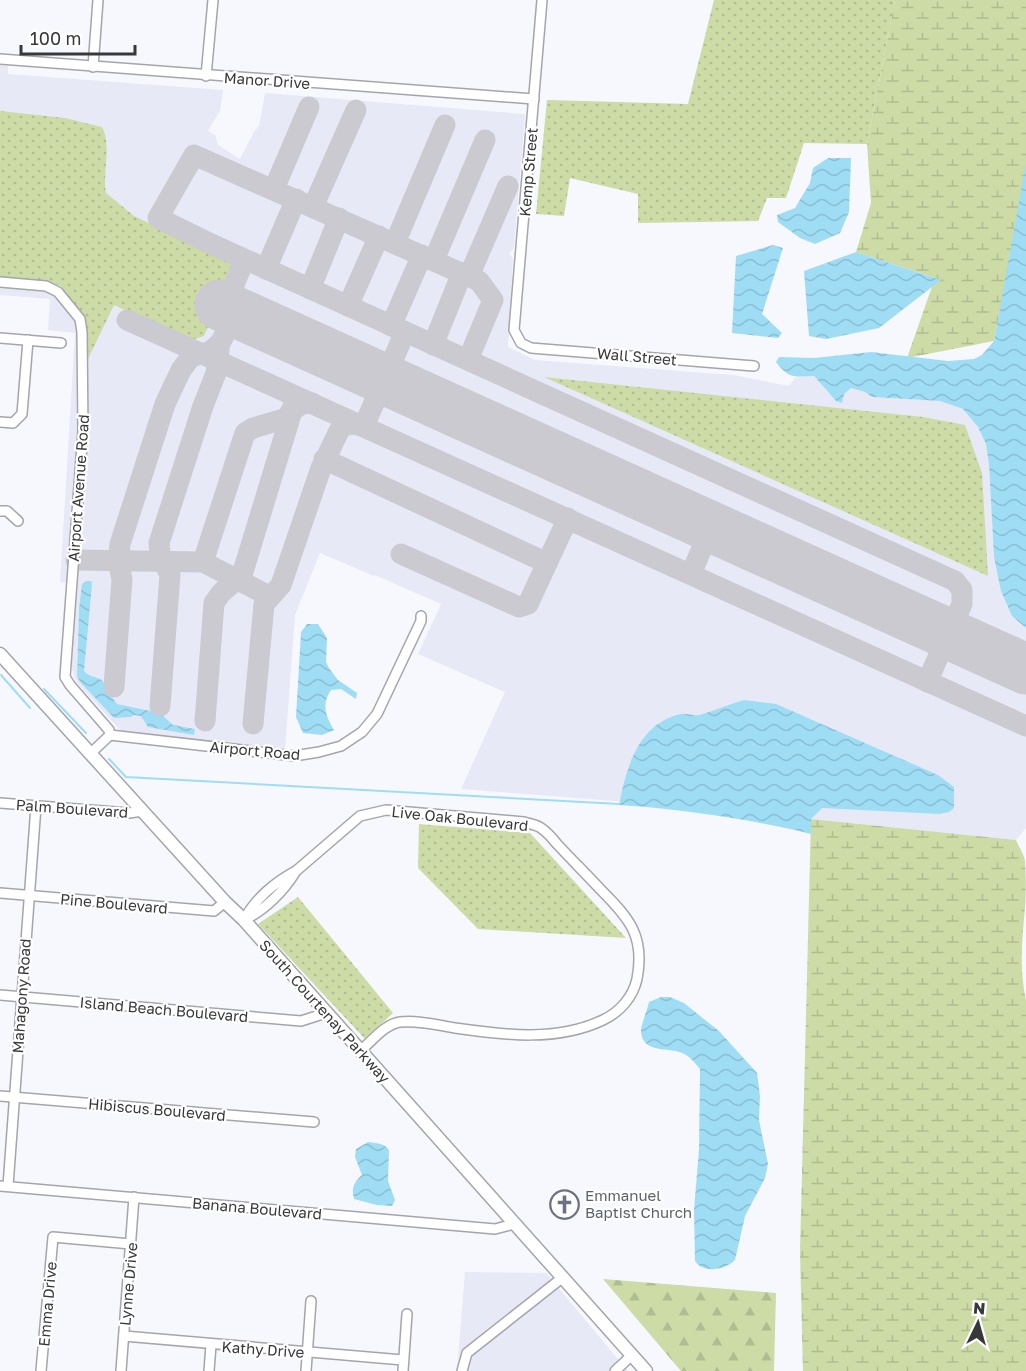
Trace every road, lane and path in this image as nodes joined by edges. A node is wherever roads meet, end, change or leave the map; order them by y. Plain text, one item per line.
1 (98, 0) edge
2 (213, 0) edge
3 (542, 0) edge
4 (0, 59) edge
5 (93, 67) junction
6 (206, 76) junction
7 (534, 99) junction
8 (0, 282) edge
9 (0, 338) edge
10 (28, 340) junction
11 (61, 343) dead end
12 (520, 343) joint
13 (754, 366) dead end
14 (0, 422) edge
15 (0, 511) edge
16 (18, 520) dead end
17 (421, 616) dead end
18 (2, 660) edge
19 (111, 735) junction
20 (91, 753) junction
21 (0, 803) edge
22 (36, 806) junction
23 (143, 811) junction
24 (0, 893) edge
25 (28, 896) junction
26 (225, 902) junction
27 (244, 920) junction
28 (0, 995) edge
29 (20, 997) junction
30 (326, 1013) junction
31 (360, 1051) junction
32 (0, 1096) edge
33 (14, 1097) junction
34 (314, 1122) dead end
35 (4, 1186) edge
36 (134, 1197) junction
37 (513, 1224) junction
38 (131, 1244) junction
39 (562, 1278) junction
40 (311, 1301) dead end
41 (407, 1314) dead end
42 (123, 1336) junction
43 (211, 1345) junction
44 (308, 1352) junction
45 (632, 1355) junction
46 (404, 1360) junction
47 (41, 1371) edge
48 (121, 1371) edge
49 (209, 1371) edge
50 (306, 1371) edge
51 (403, 1371) edge
52 (462, 1371) edge
53 (615, 1371) edge
54 (646, 1371) edge

1 - 5 street
2 - 6 street
3 - 7 street, Kemp Street
4 - 5 street, Manor Drive
5 - 6 street, Manor Drive
6 - 7 street, Manor Drive
7 - 12 street, Kemp Street
8 - 19 street, Airport Avenue Road
9 - 10 street
10 - 11 street
10 - 14 street
12 - 13 street, Wall Street
15 - 16 street
17 - 19 street, Airport Road
18 - 20 main road, South Courtenay Parkway
19 - 20 street
20 - 23 main road, South Courtenay Parkway
21 - 22 street, Palm Boulevard
22 - 23 street, Palm Boulevard
22 - 25 street, Mahagony Road
23 - 26 main road, South Courtenay Parkway
24 - 25 street, Pine Boulevard
25 - 26 street, Pine Boulevard
25 - 29 street, Mahagony Road
26 - 27 main road, South Courtenay Parkway
27 - 30 main road, South Courtenay Parkway
27 - 31 street, Live Oak Boulevard
28 - 29 street, Island Beach Boulevard
29 - 30 street, Island Beach Boulevard
29 - 33 street, Mahagony Road
30 - 31 main road, South Courtenay Parkway
31 - 37 main road, South Courtenay Parkway
32 - 33 street, Hibiscus Boulevard
33 - 34 street, Hibiscus Boulevard
33 - 35 street, Mahagony Road
35 - 36 street, Banana Boulevard
36 - 37 street, Banana Boulevard
36 - 38 street, Lynne Drive
37 - 39 main road, South Courtenay Parkway
38 - 42 street, Lynne Drive
38 - 47 street, Emma Drive
39 - 45 main road, South Courtenay Parkway
39 - 52 street
40 - 44 street
41 - 46 street
42 - 43 street, Kathy Drive
42 - 48 street, Lynne Drive
43 - 44 street, Kathy Drive
43 - 49 street
44 - 46 street, Kathy Drive
44 - 50 street
45 - 53 street
45 - 54 main road, South Courtenay Parkway
46 - 51 street

